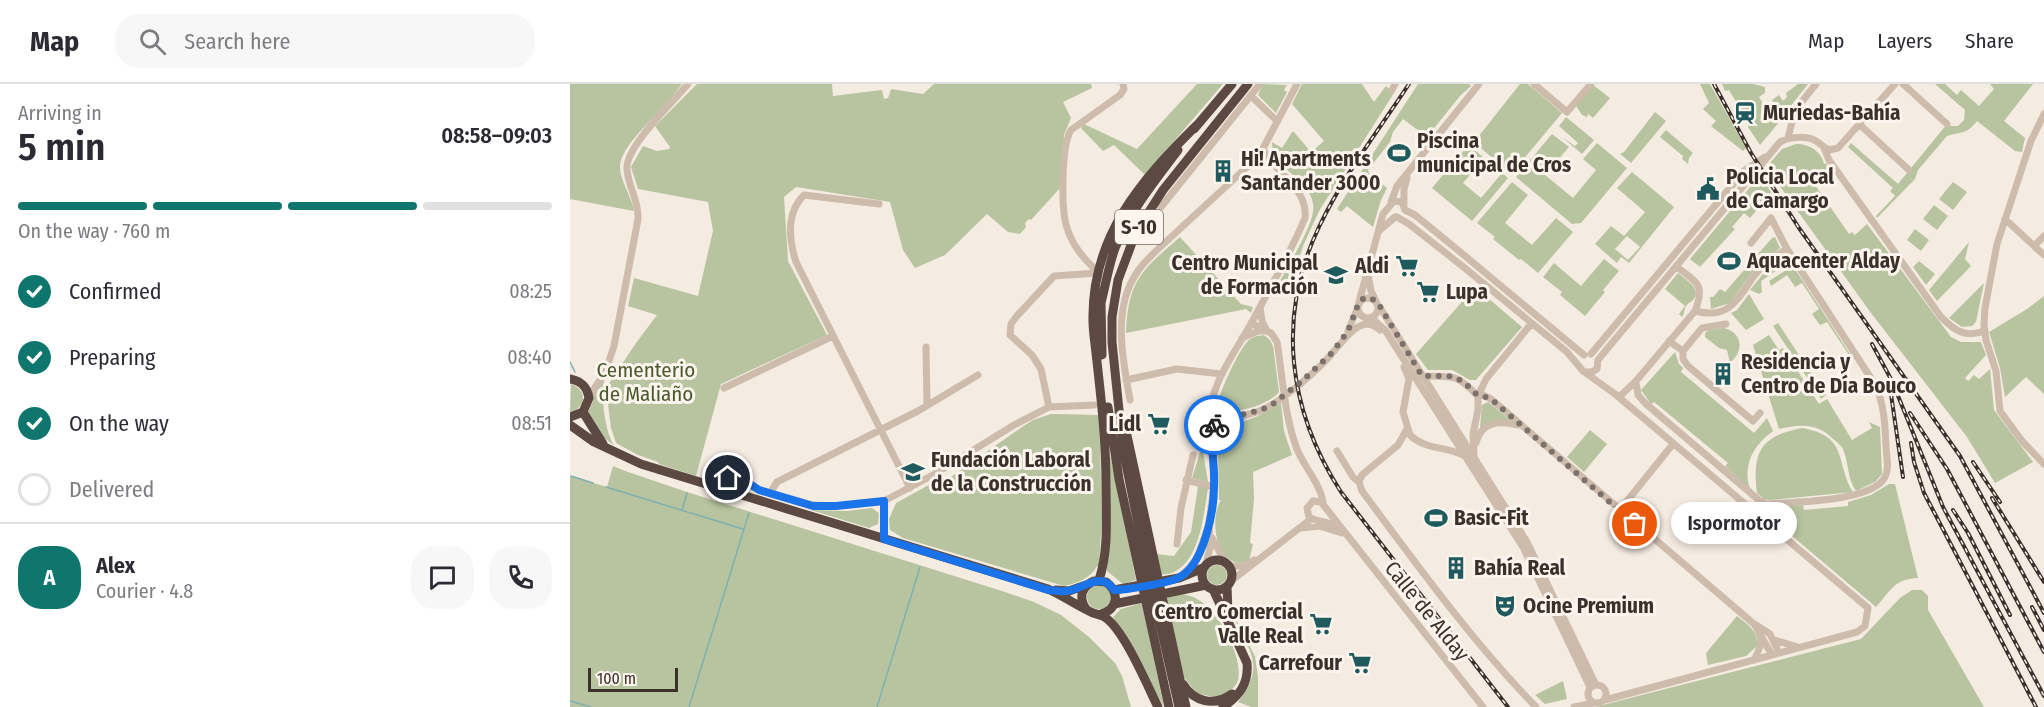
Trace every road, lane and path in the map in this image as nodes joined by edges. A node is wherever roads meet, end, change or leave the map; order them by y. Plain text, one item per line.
1 (688, 84) edge
2 (1131, 84) edge
3 (1232, 84) edge
4 (1248, 84) edge
5 (1260, 84) edge
6 (1297, 84) edge
7 (1479, 84) edge
8 (1534, 84) edge
9 (1591, 84) edge
10 (1816, 84) edge
11 (1895, 84) edge
12 (1903, 84) edge
13 (1123, 87) edge
14 (1251, 96) junction
15 (2044, 114) edge
16 (1792, 120) junction
17 (1277, 121) junction
18 (1859, 124) junction
19 (1947, 124) dead end
20 (1197, 125) junction
21 (1788, 138) junction
22 (1801, 138) junction
23 (1824, 148) junction
24 (1263, 149) junction
25 (1774, 149) junction
26 (1833, 149) junction
27 (1835, 167) junction
28 (1909, 170) dead end
29 (1408, 175) junction
30 (1740, 176) junction
31 (1748, 182) junction
32 (879, 204) dead end
33 (1389, 205) junction
34 (1161, 207) dead end
35 (1404, 207) junction
36 (1396, 217) junction
37 (2005, 219) junction
38 (1698, 226) junction
39 (1379, 232) junction
40 (1705, 232) junction
41 (2044, 236) edge
42 (1751, 243) dead end
43 (2034, 246) junction
44 (1787, 249) junction
45 (1105, 253) junction
46 (2044, 255) edge
47 (1088, 262) junction
48 (1676, 266) junction
49 (1096, 273) junction
50 (1368, 273) junction
51 (1101, 303) junction
52 (1377, 303) junction
53 (1359, 304) junction
54 (1260, 307) junction
55 (1695, 310) junction
56 (1369, 318) junction
57 (1251, 323) junction
58 (1531, 324) junction
59 (1726, 324) dead end
60 (1267, 331) junction
61 (1348, 331) junction
62 (1984, 331) junction
63 (833, 336) junction
64 (1242, 338) junction
65 (1669, 341) junction
66 (926, 347) dead end
67 (1096, 351) junction
68 (1683, 351) junction
69 (1332, 353) junction
70 (1588, 354) junction
71 (1598, 360) junction
72 (1580, 366) junction
73 (1595, 371) junction
74 (1585, 372) junction
75 (1222, 374) junction
76 (978, 375) dead end
77 (1422, 376) junction
78 (570, 379) edge
79 (599, 379) junction
80 (1126, 380) junction
81 (1636, 381) junction
82 (1485, 382) junction
83 (582, 383) junction
84 (1601, 384) junction
85 (1468, 386) junction
86 (724, 388) dead end
87 (1478, 396) junction
88 (1618, 397) junction
89 (589, 398) junction
90 (1491, 399) junction
91 (1130, 400) dead end
92 (1117, 403) junction
93 (1211, 404) junction
94 (927, 405) junction
95 (1094, 405) dead end
96 (1049, 407) junction
97 (583, 412) junction
98 (1760, 413) dead end
99 (1245, 415) junction
100 (1236, 416) junction
101 (570, 417) edge
102 (570, 425) edge
103 (1217, 425) junction
104 (1519, 425) junction
105 (881, 429) junction
106 (1407, 429) junction
107 (1227, 432) junction
108 (1216, 439) junction
109 (1414, 439) junction
110 (1673, 444) junction
111 (1398, 445) junction
112 (604, 446) junction
113 (1337, 451) dead end
114 (1193, 455) dead end
115 (1465, 456) junction
116 (1474, 458) junction
117 (2044, 464) edge
118 (706, 472) dead end
119 (1186, 480) junction
120 (1359, 482) junction
121 (1315, 484) junction
122 (1214, 487) junction
123 (910, 488) junction
124 (770, 493) junction
125 (884, 501) junction
126 (1313, 501) junction
127 (1324, 506) junction
128 (1619, 511) junction
129 (1309, 517) junction
130 (1320, 520) junction
131 (1209, 522) junction
132 (1298, 528) junction
133 (1341, 528) junction
134 (1209, 532) junction
135 (1346, 536) junction
136 (884, 539) junction
137 (1281, 542) junction
138 (1177, 544) dead end
139 (1227, 564) junction
140 (1204, 566) junction
141 (1179, 578) junction
142 (1099, 580) junction
143 (1229, 584) junction
144 (1087, 585) junction
145 (1209, 587) junction
146 (1048, 590) junction
147 (1114, 590) junction
148 (1114, 604) junction
149 (1088, 610) junction
150 (1101, 614) junction
151 (1754, 624) junction
152 (1230, 625) junction
153 (1760, 634) junction
154 (1774, 640) junction
155 (1801, 647) junction
156 (1775, 654) junction
157 (1754, 660) junction
158 (1248, 674) junction
159 (1179, 676) junction
160 (1593, 686) junction
161 (1606, 691) junction
162 (1623, 694) junction
163 (1588, 696) junction
164 (1605, 700) junction
165 (1594, 703) junction
166 (1158, 707) edge
167 (1169, 707) edge
168 (1179, 707) edge
169 (1186, 707) edge
170 (1223, 707) edge
171 (1483, 707) edge
172 (1536, 707) edge
173 (1574, 707) edge

1 - 79 street
2 - 13 street
3 - 20 highway, S-10
4 - 92 highway, S-10
5 - 14 street
6 - 17 street
7 - 29 street
8 - 9 street
10 - 16 street
11 - 18 street
12 - 19 street
13 - 47 street
14 - 17 street
14 - 34 street
15 - 37 street
16 - 21 street
16 - 22 street
17 - 24 street
18 - 26 street
18 - 28 street
20 - 45 highway
20 - 51 highway, S-10
21 - 22 street
21 - 25 street
22 - 23 street
23 - 26 street
23 - 27 street
24 - 54 street
24 - 80 street
25 - 30 street
25 - 31 street
26 - 27 street
27 - 62 street
29 - 33 street
29 - 35 street
30 - 31 street
30 - 38 street
31 - 40 street
32 - 63 street
33 - 35 street
33 - 36 street
33 - 39 street
35 - 36 street
35 - 70 street
36 - 39 street
36 - 58 street
37 - 43 street
37 - 62 street
38 - 40 street
38 - 70 street
39 - 50 street
40 - 48 street
41 - 43 street
42 - 44 street
43 - 46 street
44 - 55 street
44 - 81 street
45 - 47 street
45 - 49 highway
47 - 49 street
48 - 55 street
48 - 71 street
49 - 67 highway
49 - 96 street
50 - 52 street
50 - 53 street
51 - 67 highway
51 - 167 highway, S-10
52 - 53 street
52 - 56 street
52 - 77 street
53 - 56 street
53 - 61 street
54 - 57 street
54 - 60 street, Calle de Alday
55 - 65 street
56 - 61 street
56 - 115 street
57 - 60 street
57 - 64 street
58 - 72 street
58 - 82 street
59 - 68 street
60 - 64 street
60 - 121 street, Calle de Alday
61 - 69 street
62 - 117 street
63 - 86 street
63 - 105 street
64 - 75 street
65 - 68 street
65 - 81 street
66 - 94 street
67 - 142 highway
68 - 98 street
69 - 99 street
69 - 106 street
70 - 71 street
70 - 72 street
71 - 73 street
72 - 74 street
73 - 74 street
73 - 84 street
74 - 84 street
75 - 80 street
75 - 93 street
76 - 94 street
77 - 85 street
77 - 116 street
78 - 83 highway
79 - 83 street
79 - 89 street
80 - 91 street
81 - 88 street
82 - 85 street
82 - 87 street
82 - 90 street
83 - 89 highway
84 - 88 street
85 - 87 street
87 - 90 street
87 - 116 street
88 - 110 street
89 - 97 highway
90 - 104 street
92 - 159 highway
92 - 168 highway, S-10
93 - 100 street
93 - 103 street
94 - 105 street
95 - 96 street
96 - 123 street
97 - 101 highway
97 - 112 highway
99 - 100 street
99 - 107 street
100 - 103 street
102 - 112 highway
103 - 107 street
103 - 108 street
104 - 116 street
104 - 128 street
105 - 123 street
105 - 124 street
106 - 109 street
106 - 111 street
107 - 108 street
108 - 122 street
109 - 111 street
109 - 115 street
110 - 128 street
110 - 155 street
111 - 120 street
112 - 136 highway
113 - 120 street
114 - 119 street
115 - 160 street
116 - 160 street
118 - 124 street
119 - 122 street
119 - 138 street
120 - 172 street
121 - 126 street
121 - 127 street, Calle de Alday
122 - 131 street
123 - 125 street
124 - 125 street
125 - 136 street
126 - 127 street
126 - 129 street
127 - 130 street
127 - 133 street, Calle de Alday
128 - 151 street
129 - 130 street
129 - 132 street
130 - 133 street
131 - 134 street
131 - 141 street
132 - 135 street
132 - 137 street
133 - 135 street, Calle de Alday
134 - 139 street
134 - 140 street
135 - 171 street, Calle de Alday
136 - 146 highway
137 - 139 street
137 - 143 street
139 - 140 highway
139 - 143 highway
140 - 141 highway
140 - 145 highway
141 - 147 highway
142 - 144 highway
142 - 147 highway
143 - 145 highway
143 - 152 highway
144 - 146 highway
144 - 149 highway
145 - 148 highway
145 - 152 highway
146 - 149 highway
147 - 148 highway
148 - 150 highway
149 - 150 highway
150 - 166 highway
151 - 153 street
151 - 154 street
152 - 158 highway
153 - 156 street
153 - 157 street
154 - 155 street
154 - 156 street
155 - 156 street
156 - 157 street
157 - 162 street
158 - 159 highway
158 - 170 highway
159 - 169 highway
160 - 161 street
160 - 163 street
161 - 162 street
161 - 164 street
162 - 164 street
163 - 165 street
163 - 173 street
164 - 165 street
165 - 173 street

